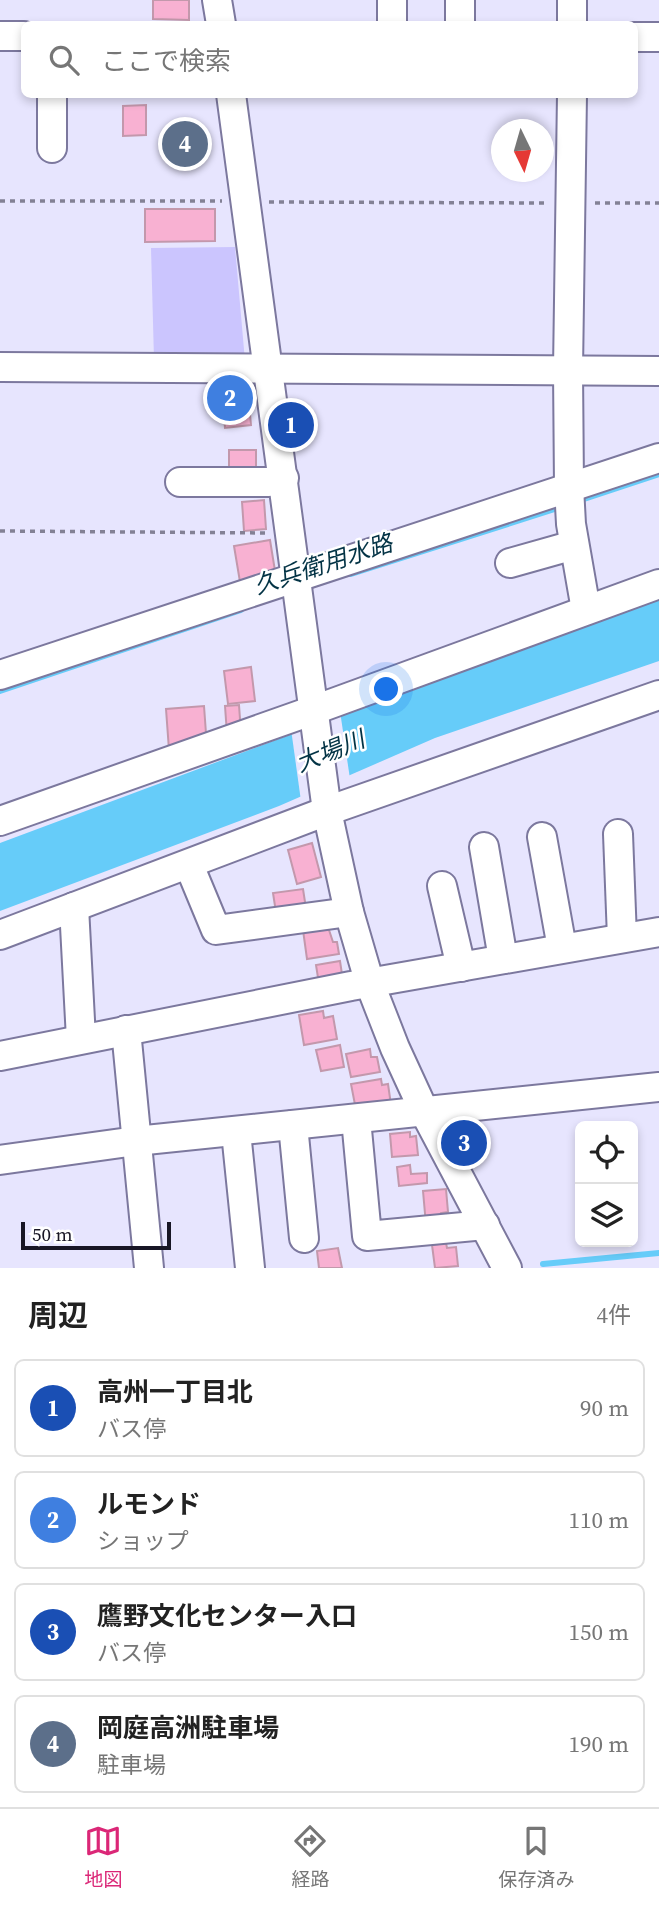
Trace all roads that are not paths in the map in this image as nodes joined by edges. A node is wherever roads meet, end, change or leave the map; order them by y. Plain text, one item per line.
1 (218, 0) edge
2 (392, 0) edge
3 (460, 0) edge
4 (572, 0) edge
5 (221, 21) edge
6 (392, 21) edge
7 (460, 21) edge
8 (572, 21) edge
9 (0, 36) edge
10 (21, 36) edge
11 (638, 37) edge
12 (659, 37) edge
13 (52, 98) edge
14 (232, 98) edge
15 (572, 98) edge
16 (52, 148) dead end
17 (0, 367) edge
18 (268, 367) junction
19 (568, 370) junction
20 (659, 371) edge
21 (659, 458) edge
22 (284, 478) junction
23 (180, 482) dead end
24 (569, 486) junction
25 (574, 545) junction
26 (510, 563) dead end
27 (296, 577) junction
28 (659, 584) edge
29 (586, 610) junction
30 (0, 675) edge
31 (659, 695) edge
32 (315, 715) junction
33 (326, 806) junction
34 (0, 821) edge
35 (618, 834) dead end
36 (542, 837) dead end
37 (484, 847) dead end
38 (189, 865) junction
39 (442, 887) dead end
40 (74, 907) junction
41 (349, 912) junction
42 (659, 932) edge
43 (0, 935) edge
44 (622, 938) junction
45 (562, 948) junction
46 (503, 959) junction
47 (461, 967) junction
48 (370, 984) junction
49 (126, 1030) junction
50 (80, 1039) junction
51 (0, 1056) edge
52 (659, 1087) edge
53 (424, 1111) junction
54 (356, 1119) junction
55 (293, 1125) junction
56 (236, 1132) junction
57 (136, 1141) junction
58 (0, 1160) edge
59 (485, 1224) junction
60 (304, 1238) dead end
61 (498, 1265) edge
62 (149, 1268) edge
63 (250, 1268) edge

1 - 5 street
2 - 6 street
3 - 7 street
4 - 8 street
9 - 10 street
11 - 12 street
13 - 16 street
14 - 18 street
15 - 19 street
17 - 18 street
18 - 19 street
18 - 22 street
19 - 20 street
19 - 24 street
21 - 24 street
22 - 23 street
22 - 27 street
24 - 25 street
24 - 27 street
25 - 26 street
25 - 29 street
27 - 30 street
27 - 32 street
28 - 29 street
29 - 32 street
31 - 33 street
32 - 33 street
32 - 34 street
33 - 38 street
33 - 41 street
35 - 44 street
36 - 45 street
37 - 46 street
38 - 40 street
38 - 41 street
39 - 47 street
40 - 43 street
40 - 50 street
41 - 48 street
42 - 44 street
44 - 45 street
45 - 46 street
46 - 47 street
47 - 48 street
48 - 49 street
48 - 53 street
49 - 50 street
49 - 57 street
50 - 51 street
52 - 53 street
53 - 54 street
53 - 59 street
54 - 55 street
54 - 59 street
55 - 56 street
55 - 60 street
56 - 57 street
56 - 63 street
57 - 58 street
57 - 62 street
59 - 61 street

